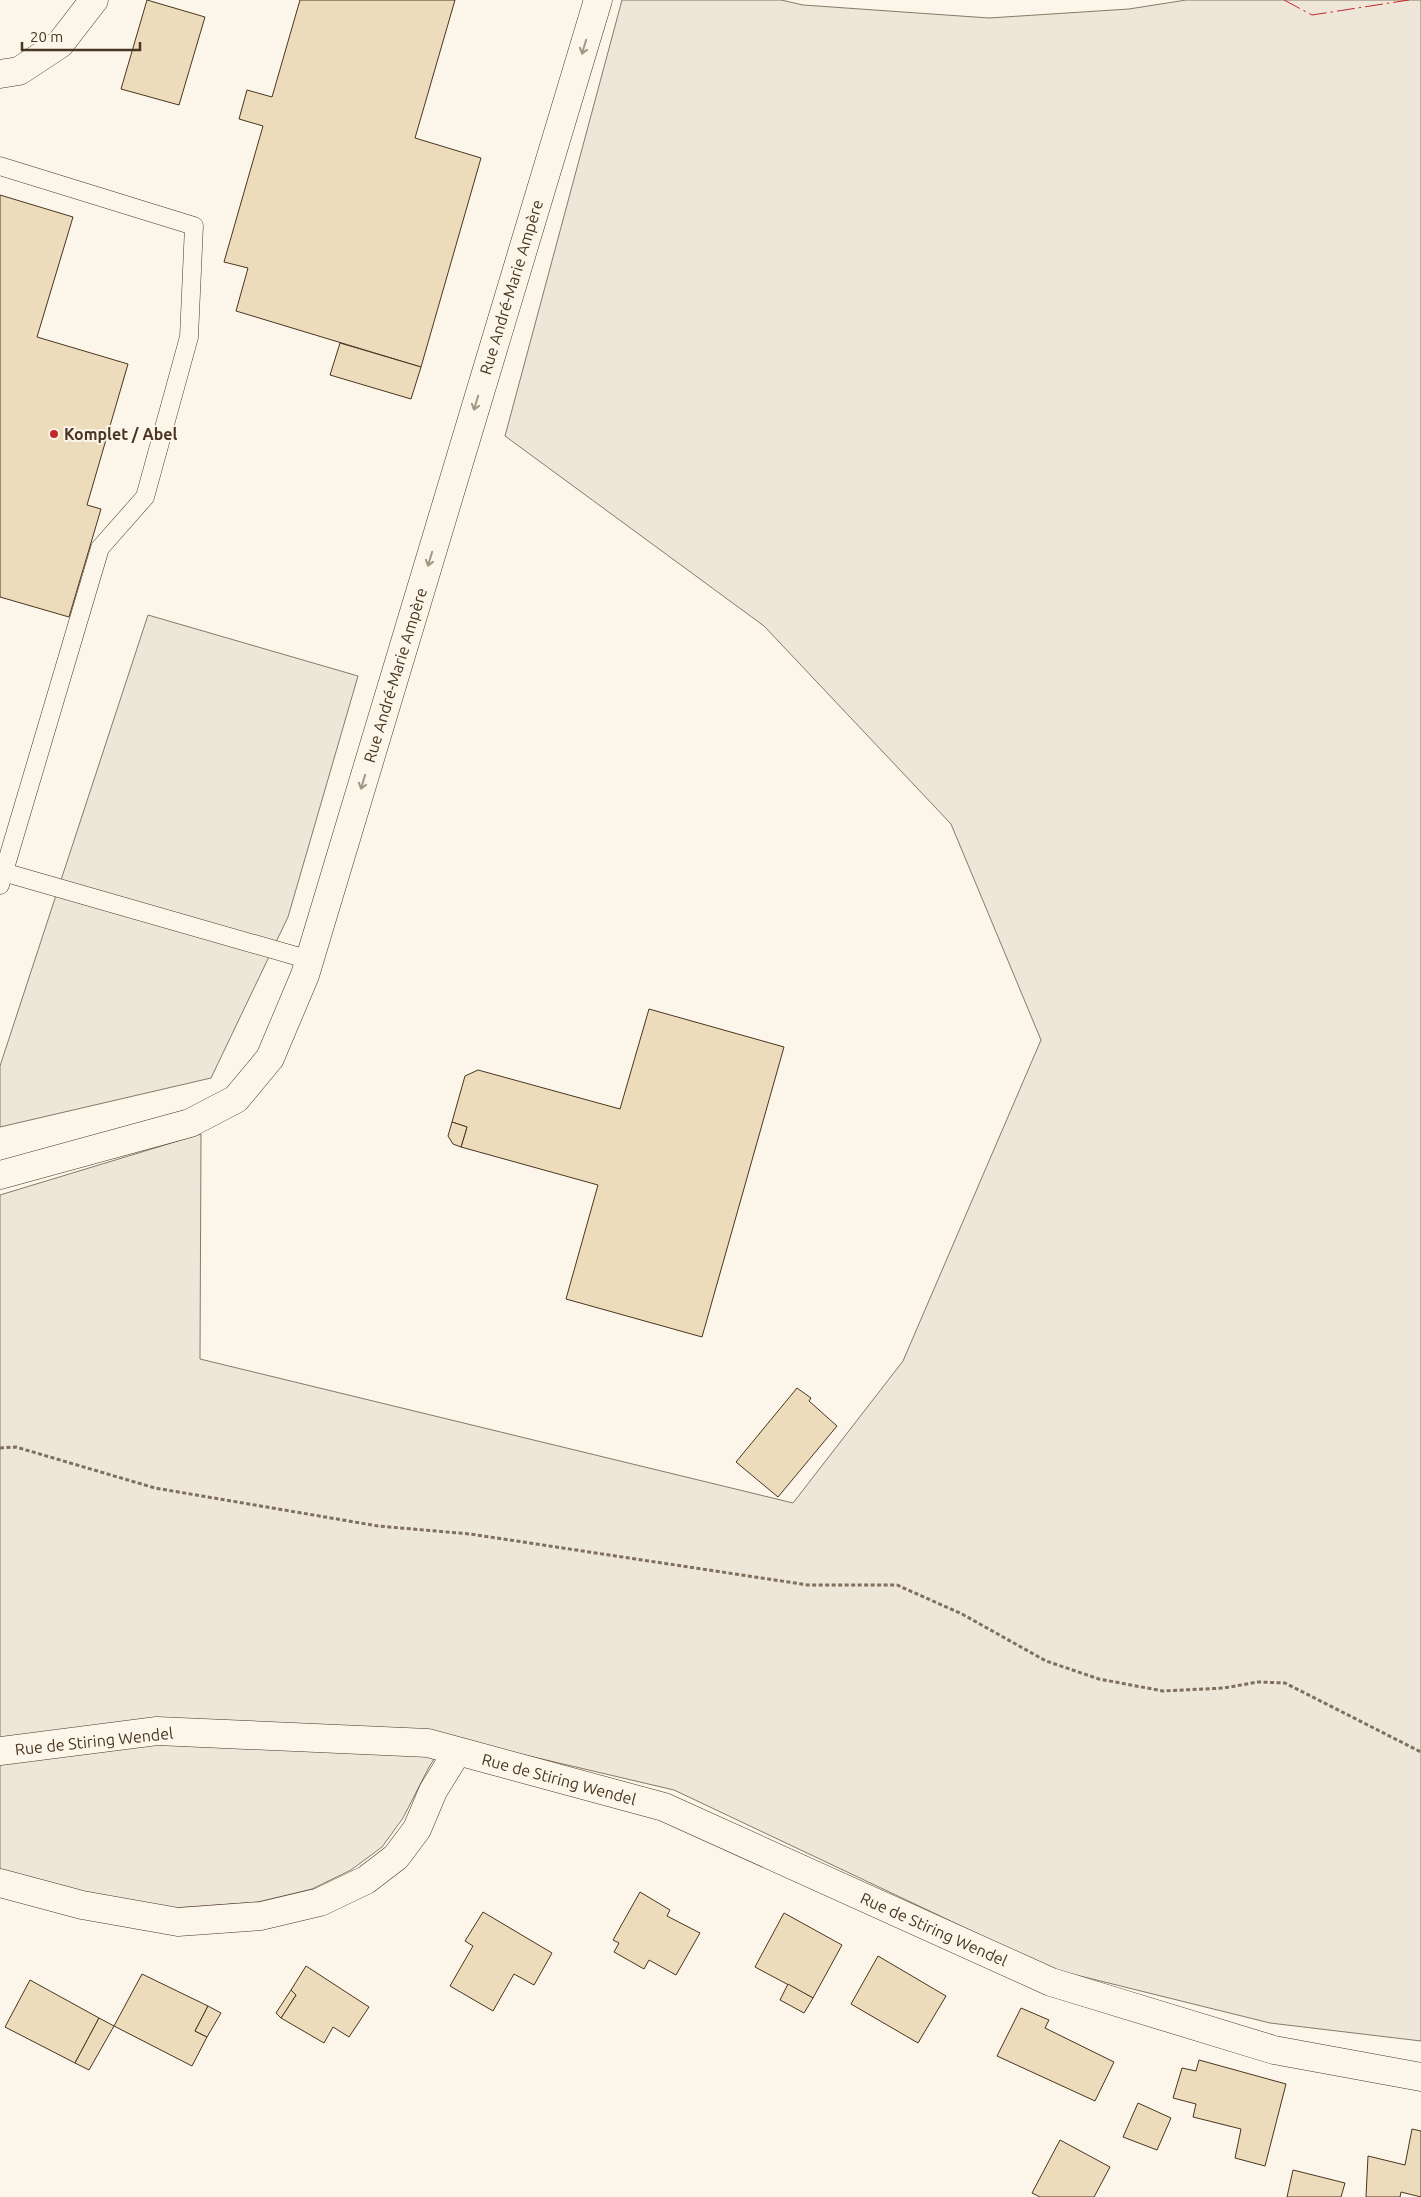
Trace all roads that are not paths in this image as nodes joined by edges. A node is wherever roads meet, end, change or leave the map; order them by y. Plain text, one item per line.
1 (94, 0) edge
2 (598, 0) edge
3 (0, 74) edge
4 (0, 166) edge
5 (2, 879) edge
6 (310, 960) junction
7 (0, 1175) edge
8 (0, 1751) edge
9 (457, 1752) junction
10 (0, 1883) edge
11 (1421, 2077) edge

1 - 3 street
2 -> 6 street, Rue André-Marie Ampère
4 - 5 lane
5 - 6 lane
6 - 7 street, Rue André-Marie Ampère
8 - 9 street, Rue de Stiring Wendel
9 - 10 street
9 - 11 street, Rue de Stiring Wendel

